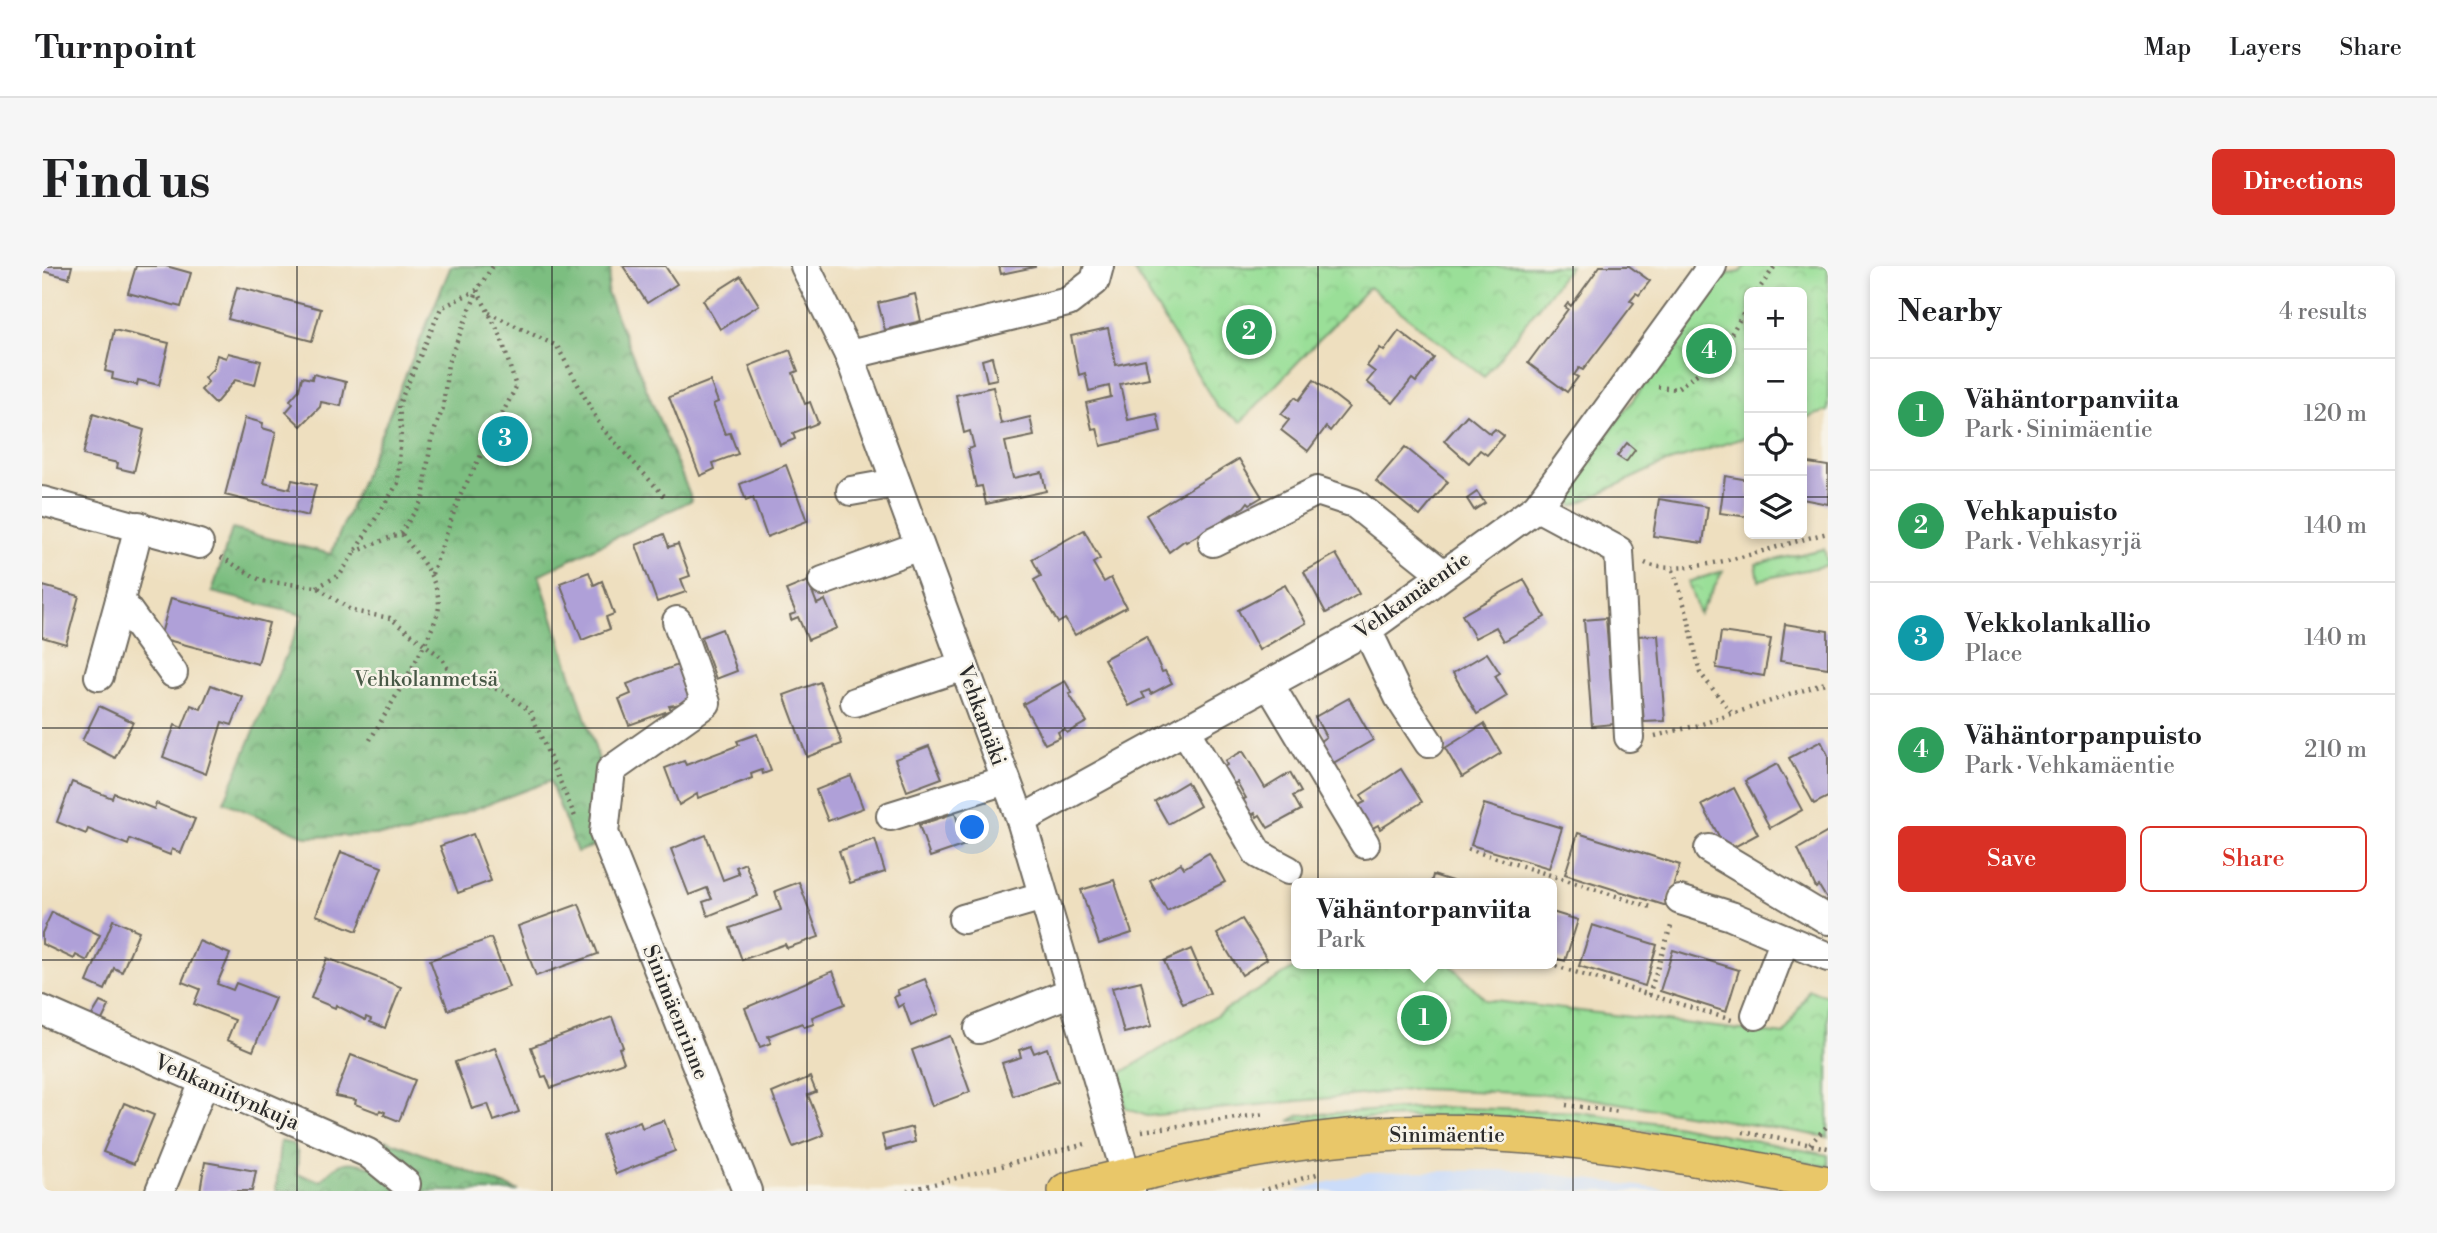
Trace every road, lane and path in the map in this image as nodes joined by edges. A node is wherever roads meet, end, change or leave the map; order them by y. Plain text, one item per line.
1 (492, 266) edge
2 (805, 266) edge
3 (1098, 266) edge
4 (1712, 266) edge
5 (1775, 266) edge
6 (1760, 287) edge
7 (477, 290) junction
8 (1744, 312) edge
9 (489, 313) junction
10 (849, 355) junction
11 (1628, 384) junction
12 (896, 483) junction
13 (851, 491) dead end
14 (667, 499) dead end
15 (42, 501) edge
16 (1537, 507) junction
17 (139, 526) junction
18 (401, 533) junction
19 (1828, 533) edge
20 (1213, 542) dead end
21 (200, 544) joint
22 (919, 546) junction
23 (1619, 551) junction
24 (354, 552) junction
25 (1673, 570) junction
26 (432, 574) junction
27 (1443, 574) junction
28 (823, 581) dead end
29 (317, 587) junction
30 (120, 600) junction
31 (677, 621) dead end
32 (1367, 630) junction
33 (423, 646) junction
34 (964, 666) junction
35 (173, 673) dead end
36 (99, 676) dead end
37 (1828, 682) edge
38 (1269, 684) junction
39 (855, 702) dead end
40 (1732, 713) junction
41 (1185, 730) junction
42 (1629, 737) joint
43 (370, 740) dead end
44 (1429, 743) dead end
45 (1006, 780) junction
46 (891, 816) dead end
47 (1021, 820) junction
48 (605, 836) junction
49 (1366, 844) dead end
50 (1468, 849) dead end
51 (1709, 849) dead end
52 (1288, 870) dead end
53 (1043, 896) junction
54 (1677, 907) junction
55 (963, 919) dead end
56 (1828, 920) edge
57 (1785, 939) junction
58 (1828, 957) edge
59 (1557, 966) edge
60 (1072, 992) junction
61 (1649, 995) junction
62 (42, 1010) edge
63 (1756, 1015) joint
64 (979, 1029) dead end
65 (204, 1082) junction
66 (1828, 1125) edge
67 (1809, 1144) dead end
68 (1325, 1171) dead end
69 (406, 1184) dead end
70 (1128, 1184) edge
71 (1828, 1184) edge
72 (160, 1191) edge
73 (747, 1191) edge
74 (1066, 1191) edge
75 (1261, 1191) edge

1 - 7 path
2 - 10 street, Vehkamäki
3 - 10 street
4 - 11 street, Vehkamäentie
5 - 6 path
7 - 9 path
7 - 18 path
7 - 24 path
8 - 11 path
9 - 14 path
9 - 26 path
10 - 12 street, Vehkamäki
11 - 16 street, Vehkamäentie
12 - 13 street
12 - 22 street, Vehkamäki
15 - 17 street
16 - 23 street
16 - 27 street, Vehkamäentie
17 - 21 street
17 - 30 street
18 - 24 path
18 - 26 path
19 - 25 path
20 - 27 street
21 - 29 path
22 - 28 street
22 - 34 street, Vehkamäki
23 - 25 path
23 - 42 street
24 - 29 path
25 - 40 path
26 - 33 path
27 - 32 street, Vehkamäentie
29 - 33 path
30 - 35 street
30 - 36 street
31 - 48 street
32 - 38 street, Vehkamäentie
32 - 44 street
33 - 43 path
33 - 48 path
34 - 39 street
34 - 45 street, Vehkamäki
37 - 40 path
38 - 41 street, Vehkamäentie
38 - 49 street
40 - 42 path
41 - 47 street, Vehkamäentie
41 - 52 street
45 - 46 street
45 - 47 street, Vehkamäki
47 - 53 street, Vehkamäki
48 - 73 street, Sinimäenrinne
50 - 54 path
51 - 56 street
53 - 55 street
53 - 60 street, Vehkamäki
54 - 57 street
54 - 61 path
57 - 58 street
57 - 63 street
59 - 61 path
60 - 64 street
60 - 70 street, Vehkamäki
61 - 63 path
62 - 65 street, Vehkaniitynkuja
65 - 69 street, Vehkaniitynkuja
65 - 72 street
66 - 67 path
68 - 75 path
70 - 71 main road, Sinimäentie
70 - 74 main road, Sinimäentie

